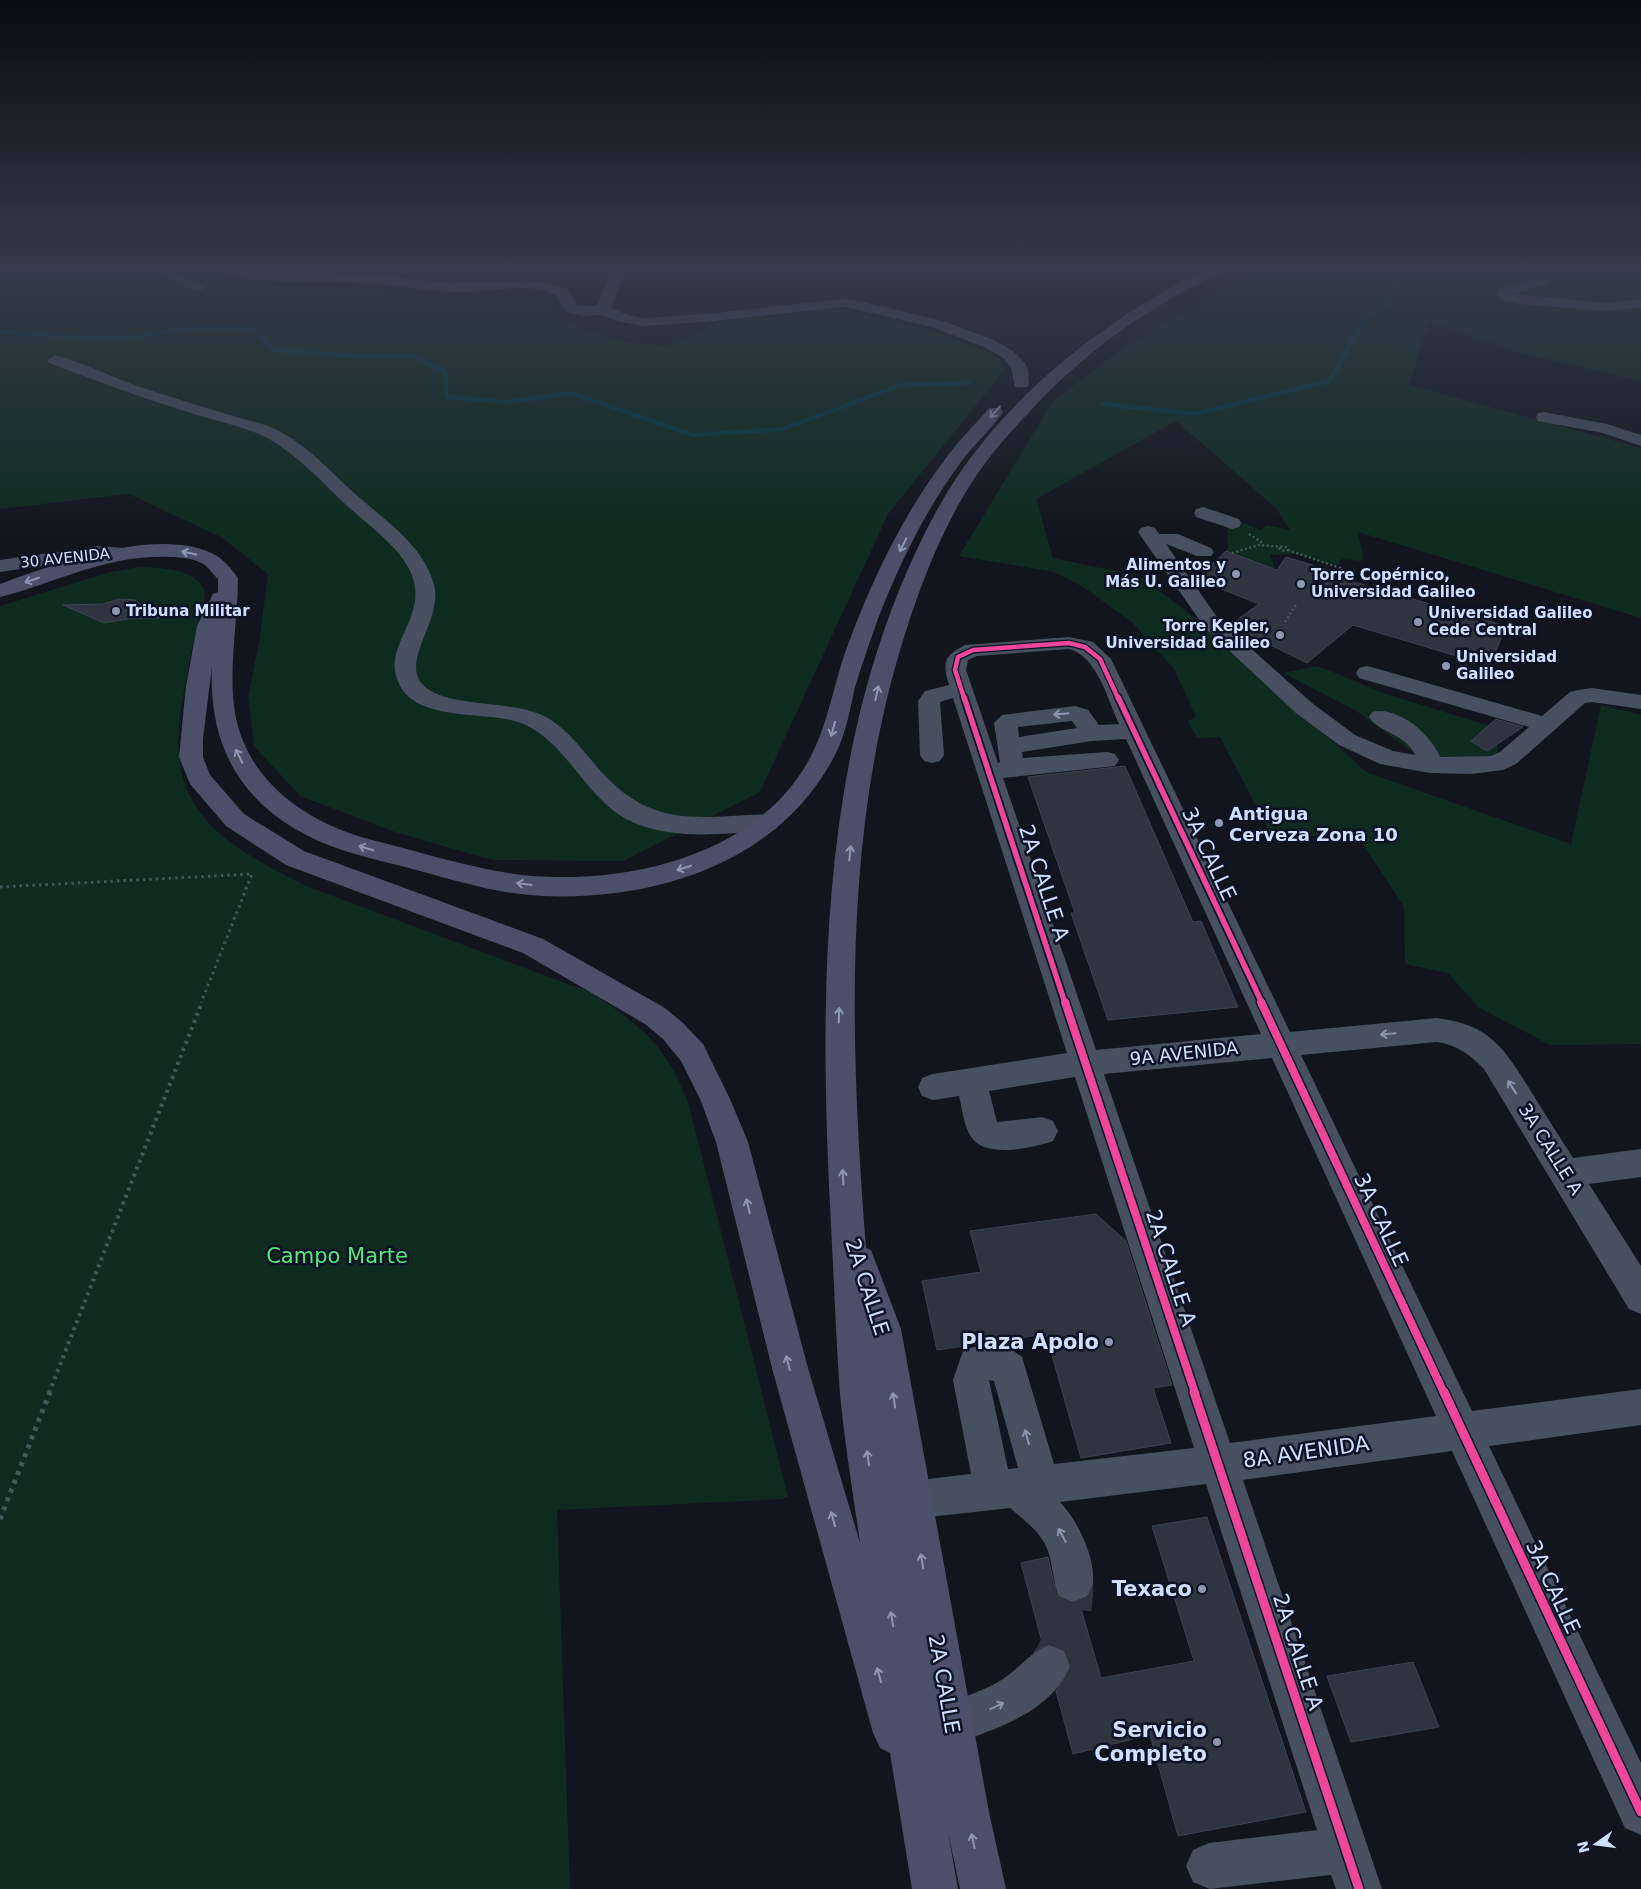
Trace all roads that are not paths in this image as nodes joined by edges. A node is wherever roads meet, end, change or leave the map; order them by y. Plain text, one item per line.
1 (1012, 358) edge
2 (1052, 358) edge
3 (1079, 358) edge
4 (55, 360) dead end
5 (1012, 394) junction
6 (1544, 417) dead end
7 (1641, 441) edge
8 (1203, 512) dead end
9 (1232, 523) dead end
10 (1204, 552) dead end
11 (130, 553) junction
12 (0, 566) edge
13 (228, 578) junction
14 (0, 590) edge
15 (958, 672) junction
16 (1366, 673) dead end
17 (1641, 702) edge
18 (1380, 716) dead end
19 (1547, 725) junction
20 (1134, 731) junction
21 (932, 755) dead end
22 (1107, 760) dead end
23 (1005, 762) junction
24 (1430, 765) junction
25 (767, 823) junction
26 (1437, 1030) joint
27 (1280, 1043) junction
28 (1086, 1063) junction
29 (971, 1081) junction
30 (933, 1087) dead end
31 (1042, 1131) dead end
32 (1641, 1163) edge
33 (1566, 1173) junction
34 (847, 1226) junction
35 (1641, 1297) edge
36 (1641, 1407) edge
37 (1462, 1431) junction
38 (1218, 1464) junction
39 (1016, 1487) junction
40 (911, 1500) junction
41 (1073, 1582) tunnel mouth
42 (1049, 1666) tunnel mouth
43 (951, 1723) junction
44 (1641, 1812) edge
45 (926, 1840) junction
46 (1208, 1866) dead end
47 (1352, 1869) edge
48 (935, 1889) edge
49 (982, 1889) edge

1 - 5 street
2 - 5 main road
34 -> 3 main road
4 - 25 street
5 -> 25 main road
6 - 7 street
8 - 9 street
10 - 24 street
11 - 12 street, 30 AVENIDA
13 -> 11 main road
11 -> 14 main road
25 -> 13 main road
45 -> 13 main road
15 - 20 street, 3A CALLE
15 - 21 street
15 - 23 street, 2A CALLE A
16 - 19 street
17 - 19 street
18 - 24 street
19 - 24 street
20 -> 23 street
20 - 27 street, 3A CALLE
22 - 23 street
23 - 28 street, 2A CALLE A
26 -> 27 street, 9A AVENIDA
33 -> 26 street, 3A CALLE A
27 - 28 street, 9A AVENIDA
27 - 37 street, 3A CALLE
28 - 29 street, 9A AVENIDA
28 - 38 street, 2A CALLE A
29 - 30 street, 9A AVENIDA
29 - 31 street
32 - 33 street
33 - 35 street, 3A CALLE A
40 -> 34 main road, 2A CALLE
45 -> 34 main road, 2A CALLE
36 - 37 street, 8A AVENIDA
37 - 38 street, 8A AVENIDA
37 - 44 street, 3A CALLE
38 - 39 street, 8A AVENIDA
38 - 47 street, 2A CALLE A
39 - 40 street, 8A AVENIDA
41 -> 39 street
43 -> 40 main road, 2A CALLE
43 -> 42 street
49 -> 43 main road, 2A CALLE
45 - 48 main road, 2A CALLE
46 - 47 street

